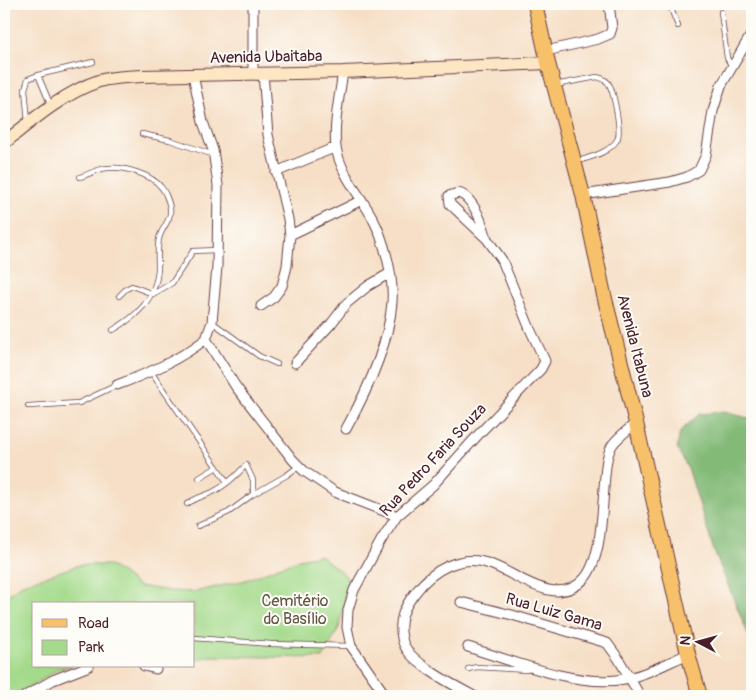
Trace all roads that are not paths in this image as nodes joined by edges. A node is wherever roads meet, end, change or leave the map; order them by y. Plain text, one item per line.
1 (253, 4) edge
2 (535, 4) edge
3 (608, 4) edge
4 (670, 4) edge
5 (721, 12) dead end
6 (678, 26) dead end
7 (752, 33) edge
8 (547, 57) junction
9 (93, 62) dead end
10 (732, 67) junction
11 (343, 72) junction
12 (258, 73) junction
13 (38, 75) junction
14 (193, 75) junction
15 (554, 85) junction
16 (52, 108) junction
17 (28, 124) junction
18 (142, 134) dead end
19 (4, 143) edge
20 (336, 147) junction
21 (214, 155) junction
22 (574, 162) junction
23 (276, 172) junction
24 (80, 177) dead end
25 (583, 195) junction
26 (362, 200) junction
27 (290, 235) junction
28 (488, 239) junction
29 (217, 250) junction
30 (390, 273) junction
31 (153, 294) junction
32 (119, 296) dead end
33 (261, 306) dead end
34 (212, 322) junction
35 (113, 330) dead end
36 (206, 339) junction
37 (295, 363) dead end
38 (277, 364) dead end
39 (151, 372) junction
40 (117, 385) joint
41 (28, 406) dead end
42 (636, 423) junction
43 (346, 429) dead end
44 (299, 466) junction
45 (216, 467) junction
46 (199, 478) dead end
47 (227, 482) junction
48 (253, 494) junction
49 (187, 504) dead end
50 (397, 516) junction
51 (198, 526) dead end
52 (461, 602) dead end
53 (195, 638) edge
54 (351, 646) junction
55 (468, 647) dead end
56 (688, 654) junction
57 (84, 668) edge
58 (152, 668) edge
59 (156, 669) dead end
60 (468, 669) dead end
61 (548, 672) junction
62 (630, 678) junction
63 (25, 696) edge
64 (386, 696) edge
65 (474, 696) edge
66 (640, 696) edge
67 (700, 696) edge

1 - 12 street
2 - 8 main road, Avenida Itabuna
3 - 8 street
4 - 6 lane
5 - 10 lane
7 - 10 street
8 - 11 main road, Avenida Ubaitaba
8 - 15 main road, Avenida Itabuna
9 - 13 lane
10 - 25 street
11 - 12 main road, Avenida Ubaitaba
11 - 20 street
12 - 14 main road, Avenida Ubaitaba
12 - 23 street
13 - 16 lane
13 - 17 lane
14 - 16 main road, Avenida Ubaitaba
14 - 21 street
15 - 22 main road, Avenida Itabuna
15 - 22 lane
16 - 17 main road, Avenida Ubaitaba
17 - 19 main road, Avenida Ubaitaba
18 - 21 lane
20 - 23 street
20 - 26 street
21 - 29 street
22 - 25 main road, Avenida Itabuna
23 - 27 street
24 - 31 lane
25 - 42 main road, Avenida Itabuna
26 - 27 street
26 - 30 street
27 - 33 street
28 - 28 street
28 - 50 street, Rua Pedro Faria Souza
29 - 31 lane
29 - 34 street
30 - 37 street
30 - 43 street
31 - 32 lane
31 - 35 lane
34 - 36 street
34 - 38 lane
36 - 39 street
36 - 44 street
39 - 40 street
39 - 45 lane
40 - 41 lane
42 - 56 main road, Avenida Itabuna
42 - 65 street
44 - 48 lane
44 - 50 street
45 - 46 lane
45 - 47 lane
47 - 48 lane
47 - 49 lane
48 - 51 lane
50 - 54 street, Rua Pedro Faria Souza
52 - 62 street, Rua Luiz Gama
53 - 54 lane
54 - 64 street, Rua Pedro Faria Souza
55 - 61 street
56 - 62 street
56 - 67 main road, Avenida Itabuna
57 - 63 street
58 - 59 street
60 - 61 lane
61 - 62 street
62 - 66 street, Rua Luiz Gama

